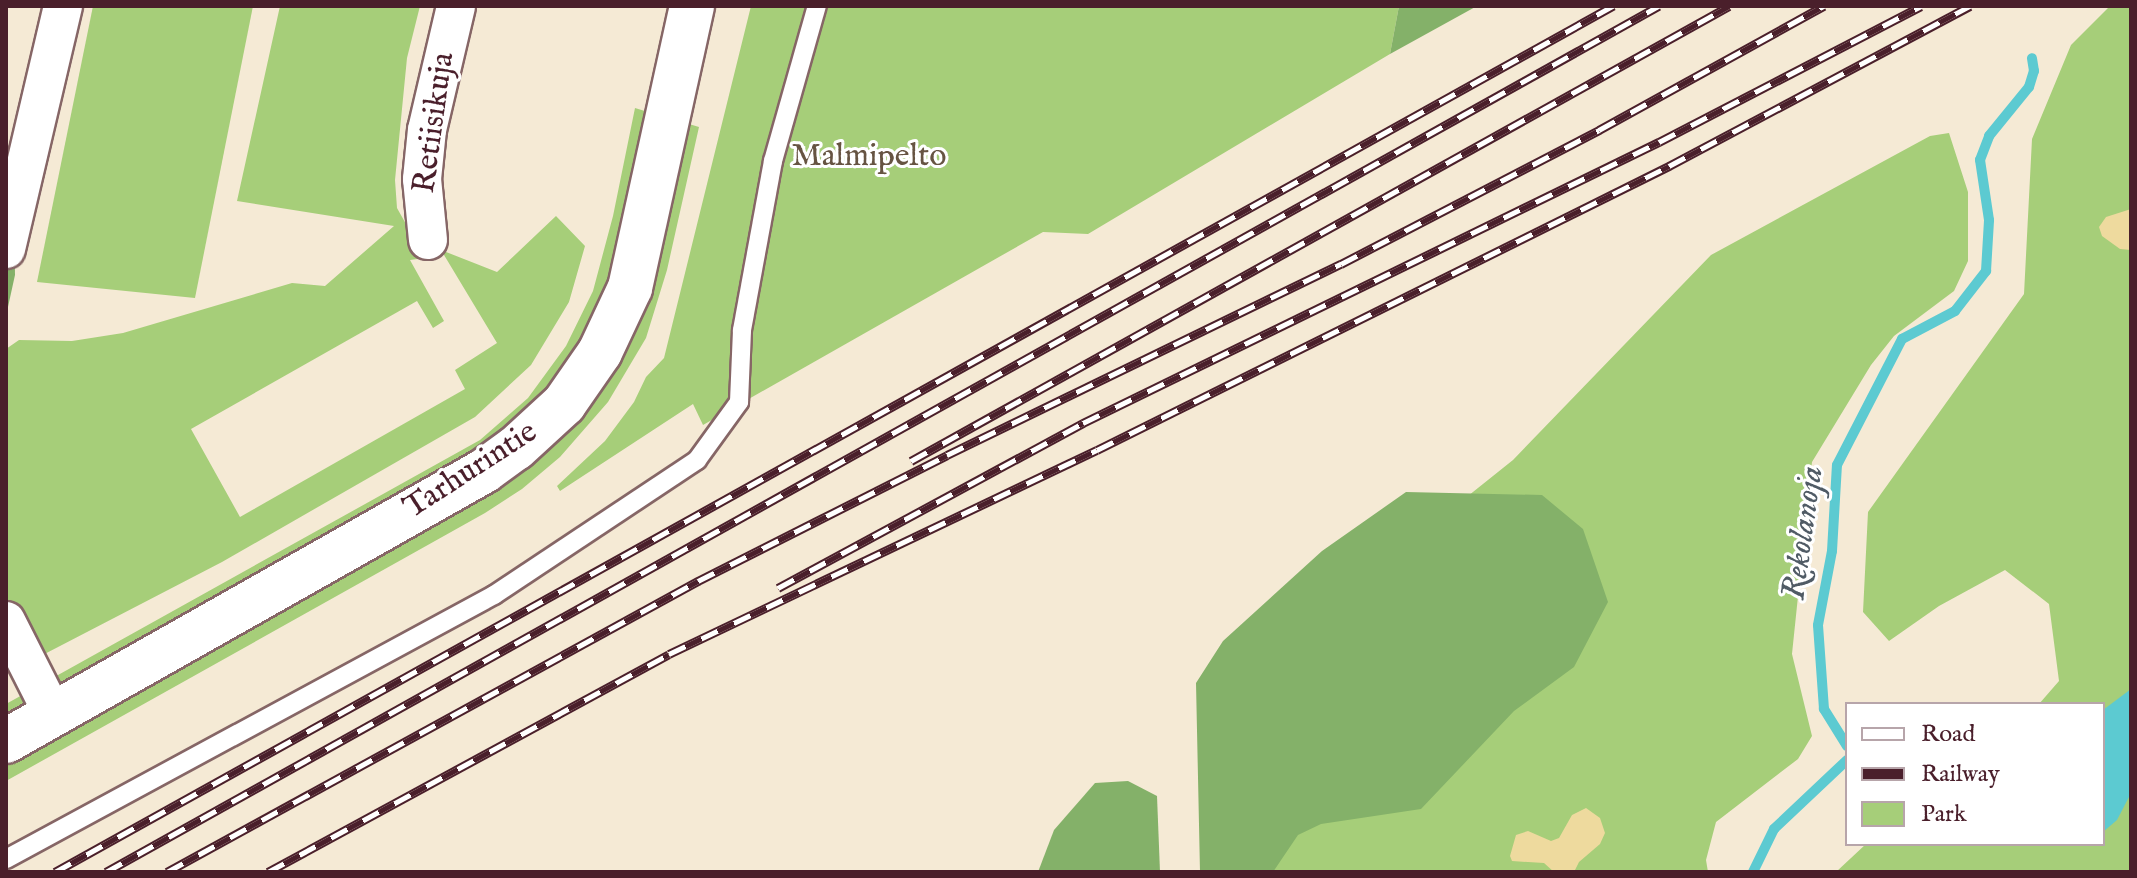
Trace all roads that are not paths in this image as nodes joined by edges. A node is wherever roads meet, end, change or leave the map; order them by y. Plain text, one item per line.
1 (63, 6) edge
2 (456, 6) edge
3 (692, 6) edge
4 (817, 6) edge
5 (428, 240) dead end
6 (6, 249) edge
7 (6, 621) edge
8 (53, 714) junction
9 (6, 741) edge
10 (6, 859) edge

1 - 6 street
2 - 5 street, Retiisikuja
3 - 8 street, Tarhurintie
4 - 10 lane
7 - 8 street
8 - 9 street, Tarhurintie

